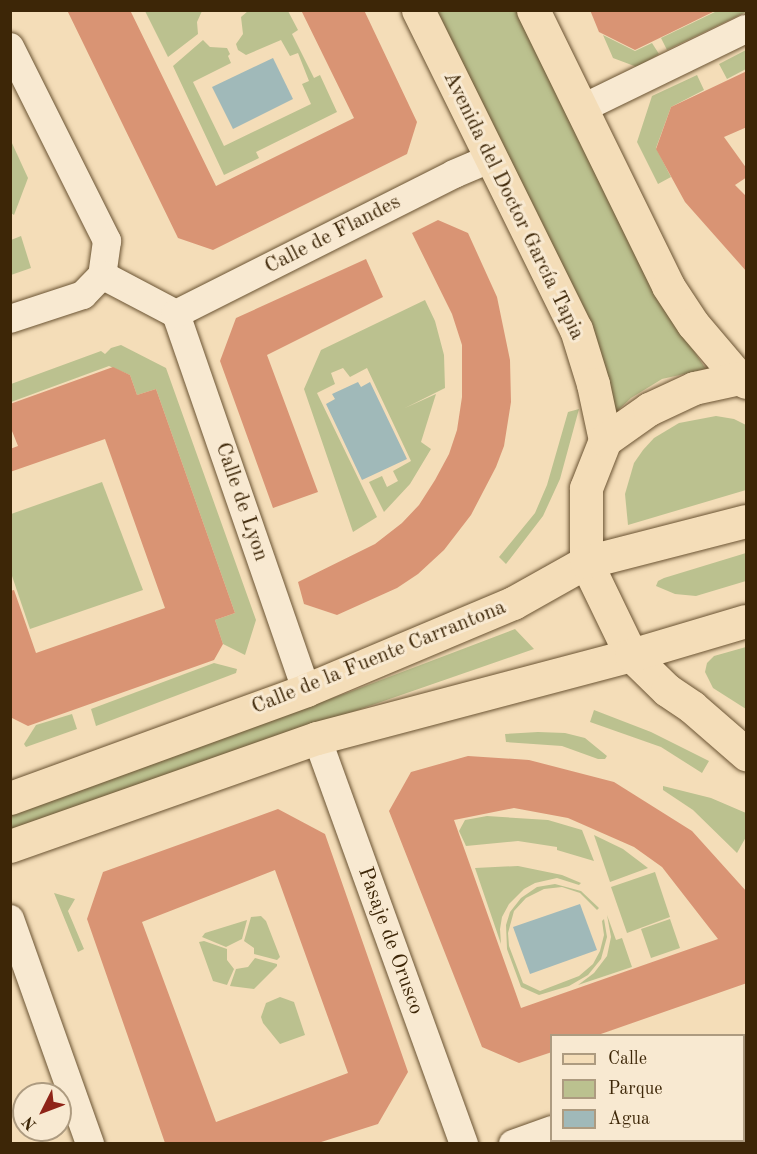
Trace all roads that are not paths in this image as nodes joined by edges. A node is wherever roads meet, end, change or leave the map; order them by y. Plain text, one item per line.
1 (418, 10) edge
2 (533, 10) edge
3 (747, 29) edge
4 (10, 48) edge
5 (581, 109) junction
6 (490, 159) junction
7 (102, 275) junction
8 (177, 314) junction
9 (10, 319) edge
10 (743, 380) edge
11 (605, 440) junction
12 (747, 521) edge
13 (586, 562) junction
14 (747, 621) edge
15 (631, 655) junction
16 (306, 690) junction
17 (692, 707) junction
18 (747, 728) edge
19 (316, 738) junction
20 (747, 754) edge
21 (10, 798) edge
22 (10, 846) edge
23 (10, 919) edge
24 (550, 1131) edge
25 (90, 1143) edge
26 (464, 1143) edge
27 (513, 1143) edge

1 - 6 main road, Avenida del Doctor García Tapia
2 - 5 main road
3 - 5 street
4 - 7 street
5 - 10 main road
6 - 8 street, Calle de Flandes
6 - 11 main road, Avenida del Doctor García Tapia
7 - 8 street
7 - 9 street
8 - 16 street, Calle de Lyon
10 - 11 main road
11 - 13 main road
12 - 13 main road, Calle de la Fuente Carrantona
13 - 15 main road
13 - 16 main road, Calle de la Fuente Carrantona
14 - 15 main road
15 - 17 main road
15 - 19 main road
16 - 21 main road, Calle de la Fuente Carrantona
17 - 18 main road
17 - 20 main road
19 - 22 main road
19 - 26 street, Pasaje de Orusco
23 - 25 street
24 - 27 street

